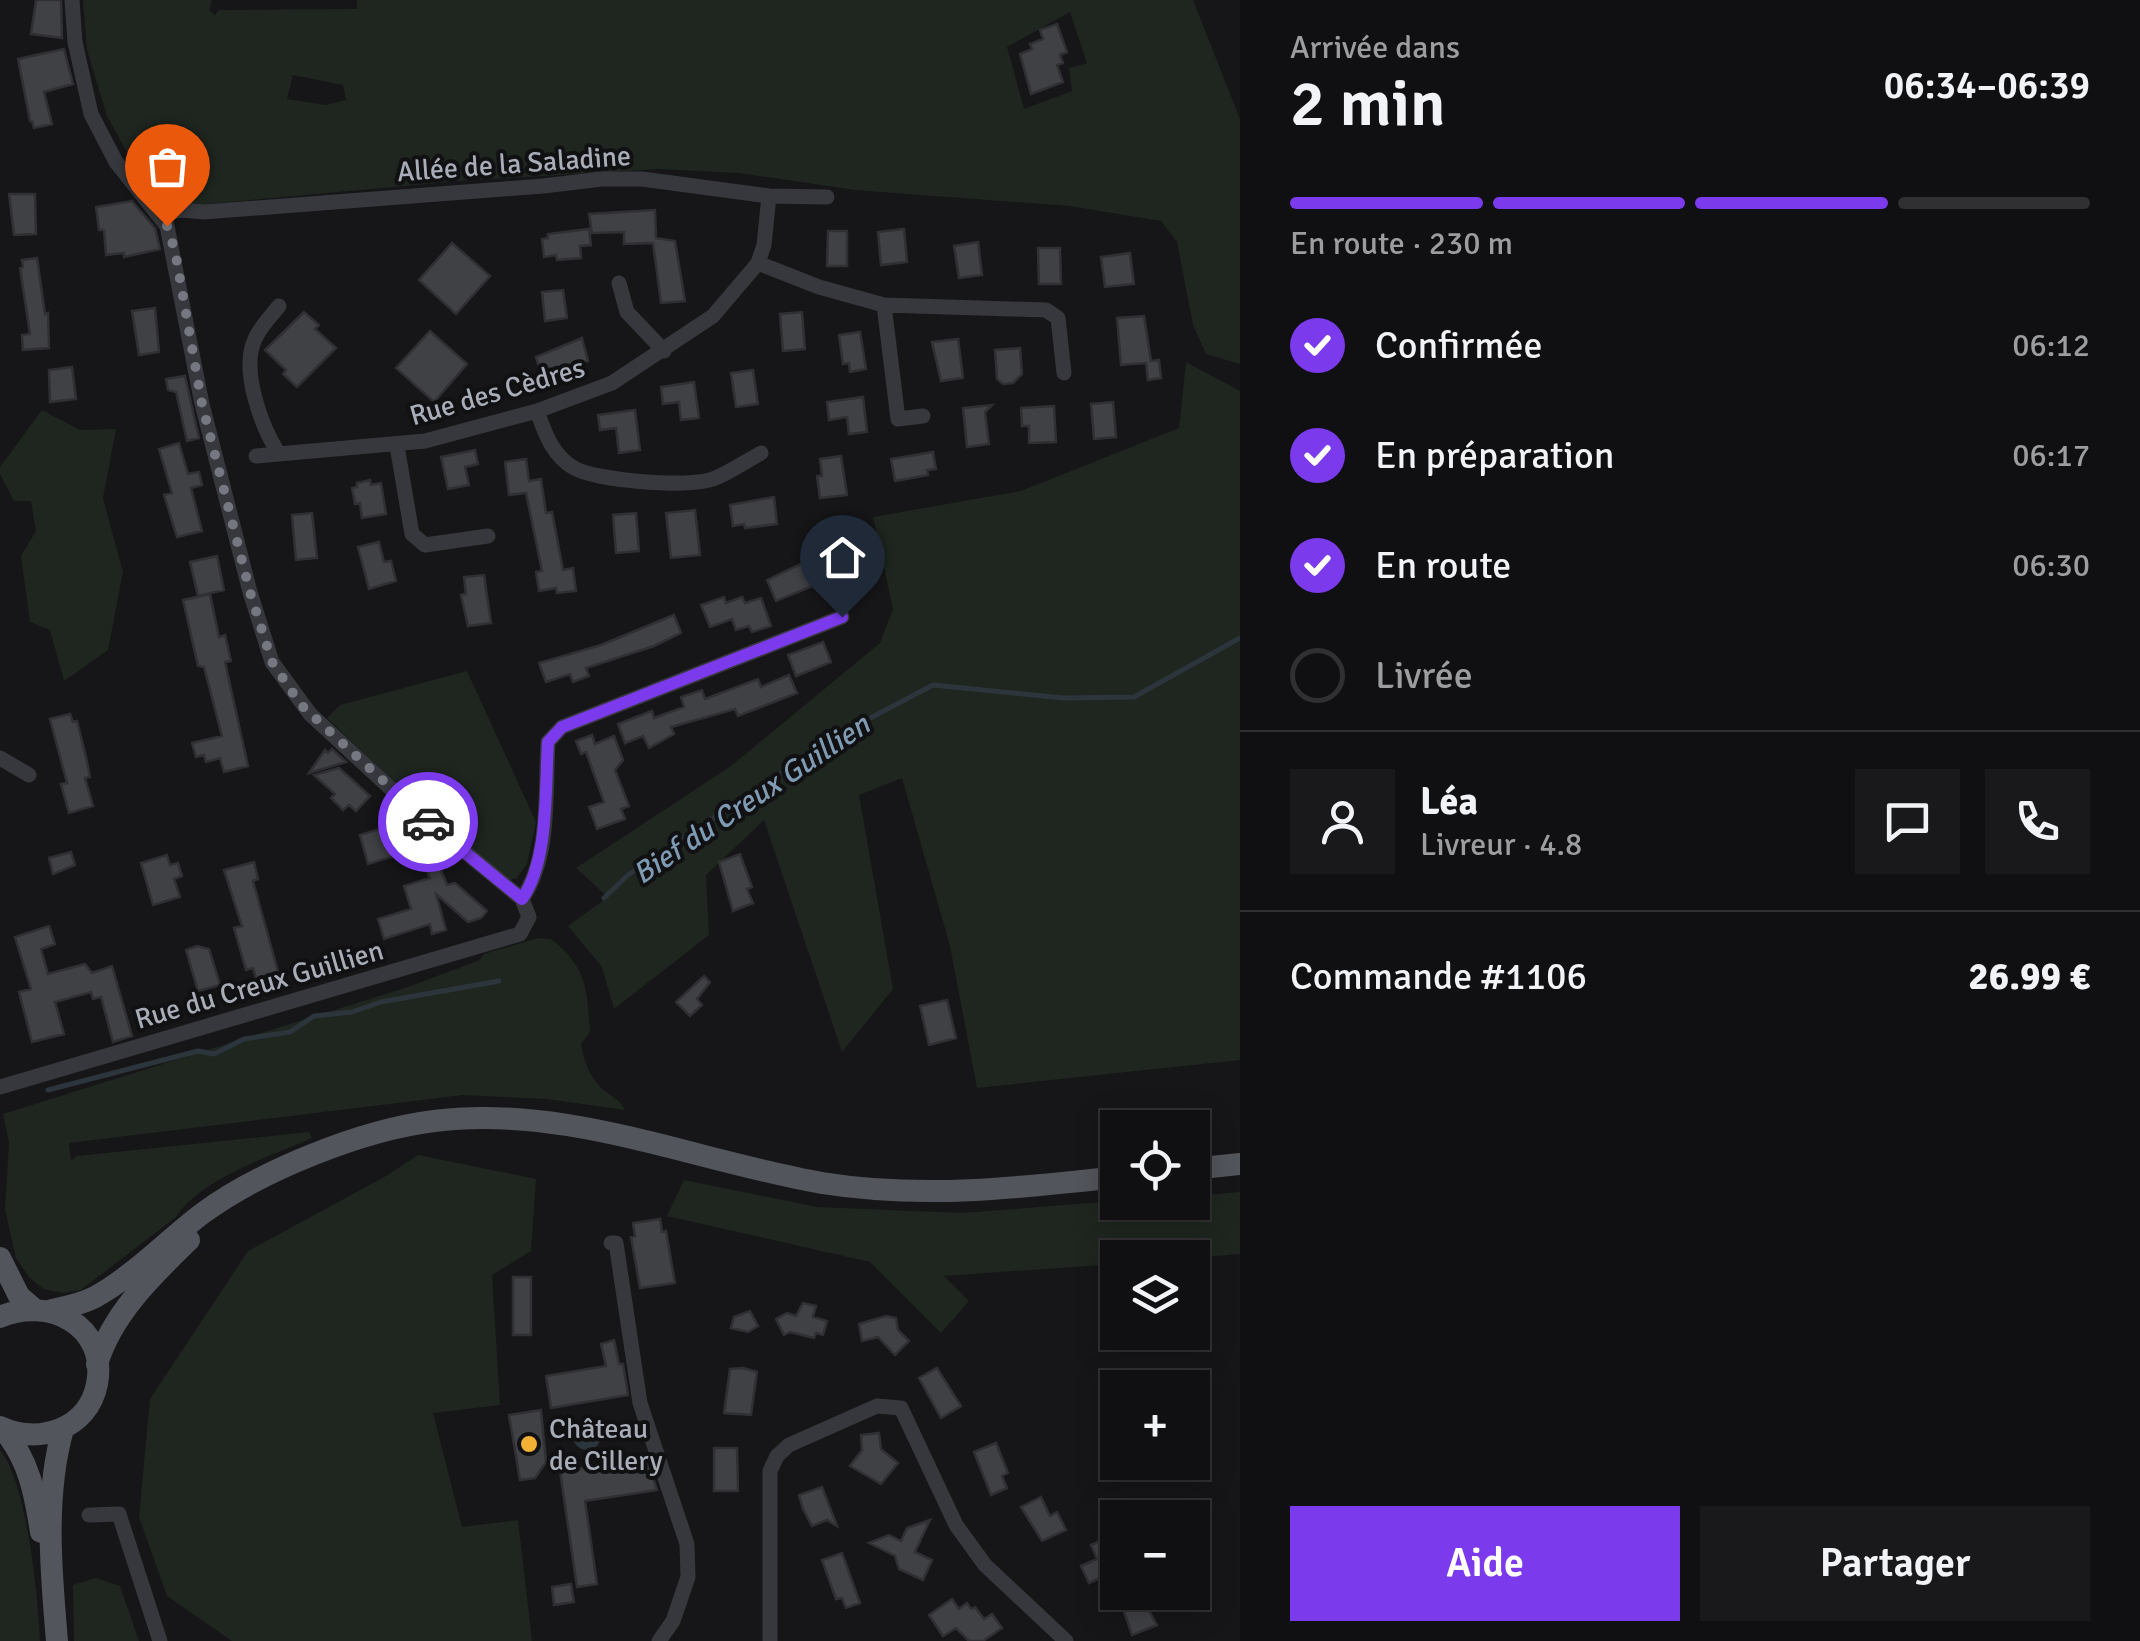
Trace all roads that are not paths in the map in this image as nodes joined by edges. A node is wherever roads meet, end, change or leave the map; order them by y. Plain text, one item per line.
1 (72, 0) edge
2 (769, 196) junction
3 (827, 197) dead end
4 (162, 220) junction
5 (758, 263) junction
6 (619, 282) dead end
7 (884, 305) junction
8 (279, 306) dead end
9 (664, 351) junction
10 (1064, 373) dead end
11 (537, 411) junction
12 (923, 416) dead end
13 (397, 446) junction
14 (761, 453) dead end
15 (279, 454) junction
16 (256, 456) dead end
17 (488, 536) dead end
18 (842, 617) dead end
19 (0, 758) edge
20 (28, 775) dead end
21 (522, 899) junction
22 (0, 1087) edge
23 (290, 1164) junction
24 (1240, 1164) edge
25 (1210, 1167) edge
26 (1100, 1179) edge
27 (611, 1243) dead end
28 (0, 1258) edge
29 (42, 1309) junction
30 (0, 1317) edge
31 (98, 1364) junction
32 (2, 1428) edge
33 (62, 1429) junction
34 (89, 1515) dead end
35 (56, 1633) edge
36 (160, 1641) edge
37 (659, 1641) edge
38 (770, 1641) edge
39 (1066, 1641) edge

1 - 4 street
2 - 3 street, Allée de la Saladine
2 - 4 street, Allée de la Saladine
2 - 5 street, Rue des Cèdres
4 - 21 street
5 - 7 street
5 - 9 street, Rue des Cèdres
6 - 9 street
7 - 10 street
7 - 12 street
8 - 15 street
9 - 11 street, Rue des Cèdres
11 - 13 street, Rue des Cèdres
11 - 14 street
13 - 15 street, Rue des Cèdres
13 - 17 street
15 - 16 street, Rue des Cèdres
18 - 21 street
19 - 20 street
21 - 22 street, Rue du Creux Guillien
23 - 26 main road
23 - 29 main road
23 - 31 main road
24 - 25 main road
27 - 37 street
28 - 29 main road
29 - 30 main road
29 - 31 main road
31 - 33 main road
32 - 33 main road
32 - 35 main road
33 - 35 main road
34 - 36 street
38 - 39 street

